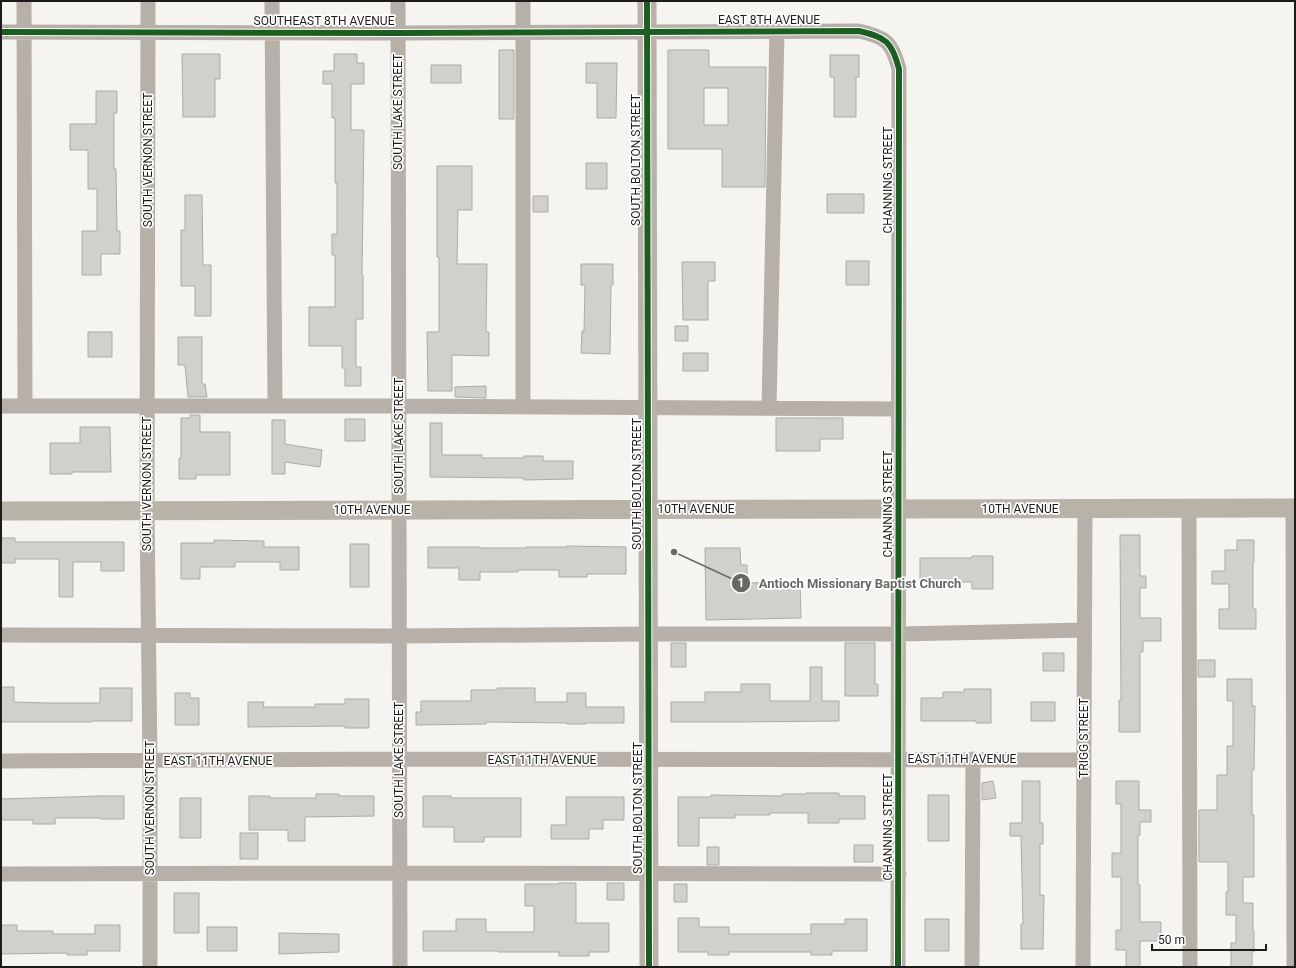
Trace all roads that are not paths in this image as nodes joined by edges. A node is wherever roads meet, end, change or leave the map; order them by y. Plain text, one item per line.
1 (24, 1) edge
2 (148, 1) edge
3 (272, 1) edge
4 (398, 1) edge
5 (523, 1) edge
6 (647, 1) edge
7 (647, 31) junction
8 (777, 31) junction
9 (1, 32) edge
10 (24, 32) junction
11 (148, 32) junction
12 (272, 32) junction
13 (523, 32) junction
14 (398, 33) junction
15 (888, 42) joint
16 (1, 406) edge
17 (25, 406) junction
18 (147, 406) junction
19 (275, 406) junction
20 (399, 406) junction
21 (523, 406) junction
22 (648, 407) junction
23 (769, 408) junction
24 (899, 409) junction
25 (1189, 508) junction
26 (1294, 508) edge
27 (648, 509) junction
28 (899, 509) junction
29 (1085, 509) junction
30 (399, 510) junction
31 (1, 511) edge
32 (147, 511) junction
33 (1084, 630) junction
34 (649, 634) junction
35 (899, 634) junction
36 (1, 635) edge
37 (148, 635) junction
38 (399, 636) junction
39 (399, 759) junction
40 (899, 759) junction
41 (973, 759) junction
42 (649, 760) junction
43 (1084, 760) junction
44 (1, 761) edge
45 (150, 761) junction
46 (399, 873) junction
47 (649, 873) junction
48 (1, 874) edge
49 (150, 874) junction
50 (899, 874) junction
51 (150, 967) edge
52 (400, 967) edge
53 (649, 967) edge
54 (898, 967) edge
55 (972, 967) edge
56 (1083, 967) edge
57 (1190, 967) edge
58 (1294, 967) edge

1 - 10 street
2 - 11 street, SOUTH VERNON STREET
3 - 12 street
4 - 14 street, SOUTH LAKE STREET
5 - 13 street
6 - 7 main road, SOUTH BOLTON STREET
7 - 8 street, EAST 8TH AVENUE
7 - 13 street, SOUTHEAST 8TH AVENUE
7 - 22 main road, SOUTH BOLTON STREET
8 - 15 street, EAST 8TH AVENUE
8 - 23 street
9 - 10 street, SOUTHEAST 8TH AVENUE
10 - 11 street, SOUTHEAST 8TH AVENUE
10 - 17 street
11 - 12 street, SOUTHEAST 8TH AVENUE
11 - 18 street, SOUTH VERNON STREET
12 - 14 street, SOUTHEAST 8TH AVENUE
12 - 19 street
13 - 14 street, SOUTHEAST 8TH AVENUE
13 - 21 street
14 - 20 street, SOUTH LAKE STREET
15 - 24 street, CHANNING STREET
16 - 17 street
17 - 18 street
18 - 19 street
18 - 32 street, SOUTH VERNON STREET
19 - 20 street
20 - 21 street
20 - 30 street, SOUTH LAKE STREET
21 - 22 street
22 - 23 street
22 - 27 main road, SOUTH BOLTON STREET
23 - 24 street
24 - 28 street, CHANNING STREET
25 - 26 main road, 10TH AVENUE
25 - 29 main road, 10TH AVENUE
25 - 57 street
26 - 58 street
27 - 28 main road, 10TH AVENUE
27 - 30 main road, 10TH AVENUE
27 - 34 main road, SOUTH BOLTON STREET
28 - 29 main road, 10TH AVENUE
28 - 35 street, CHANNING STREET
29 - 33 street, TRIGG STREET
30 - 32 main road, 10TH AVENUE
30 - 38 street, SOUTH LAKE STREET
31 - 32 main road, 10TH AVENUE
32 - 37 street, SOUTH VERNON STREET
33 - 35 street
33 - 43 street, TRIGG STREET
34 - 35 street
34 - 38 street
34 - 42 main road, SOUTH BOLTON STREET
35 - 40 street, CHANNING STREET
36 - 37 street
37 - 38 street
37 - 45 street, SOUTH VERNON STREET
38 - 39 street, SOUTH LAKE STREET
39 - 42 street, EAST 11TH AVENUE
39 - 45 street, EAST 11TH AVENUE
39 - 46 street, SOUTH LAKE STREET
40 - 41 street, EAST 11TH AVENUE
40 - 42 street, EAST 11TH AVENUE
40 - 50 street, CHANNING STREET
41 - 43 street, EAST 11TH AVENUE
41 - 55 street
42 - 47 main road, SOUTH BOLTON STREET
43 - 56 street, TRIGG STREET
44 - 45 street, EAST 11TH AVENUE
45 - 49 street, SOUTH VERNON STREET
46 - 47 street
46 - 49 street
46 - 52 street, SOUTH LAKE STREET
47 - 50 street
47 - 53 main road, SOUTH BOLTON STREET
48 - 49 street
49 - 51 street, SOUTH VERNON STREET
50 - 54 street, CHANNING STREET

